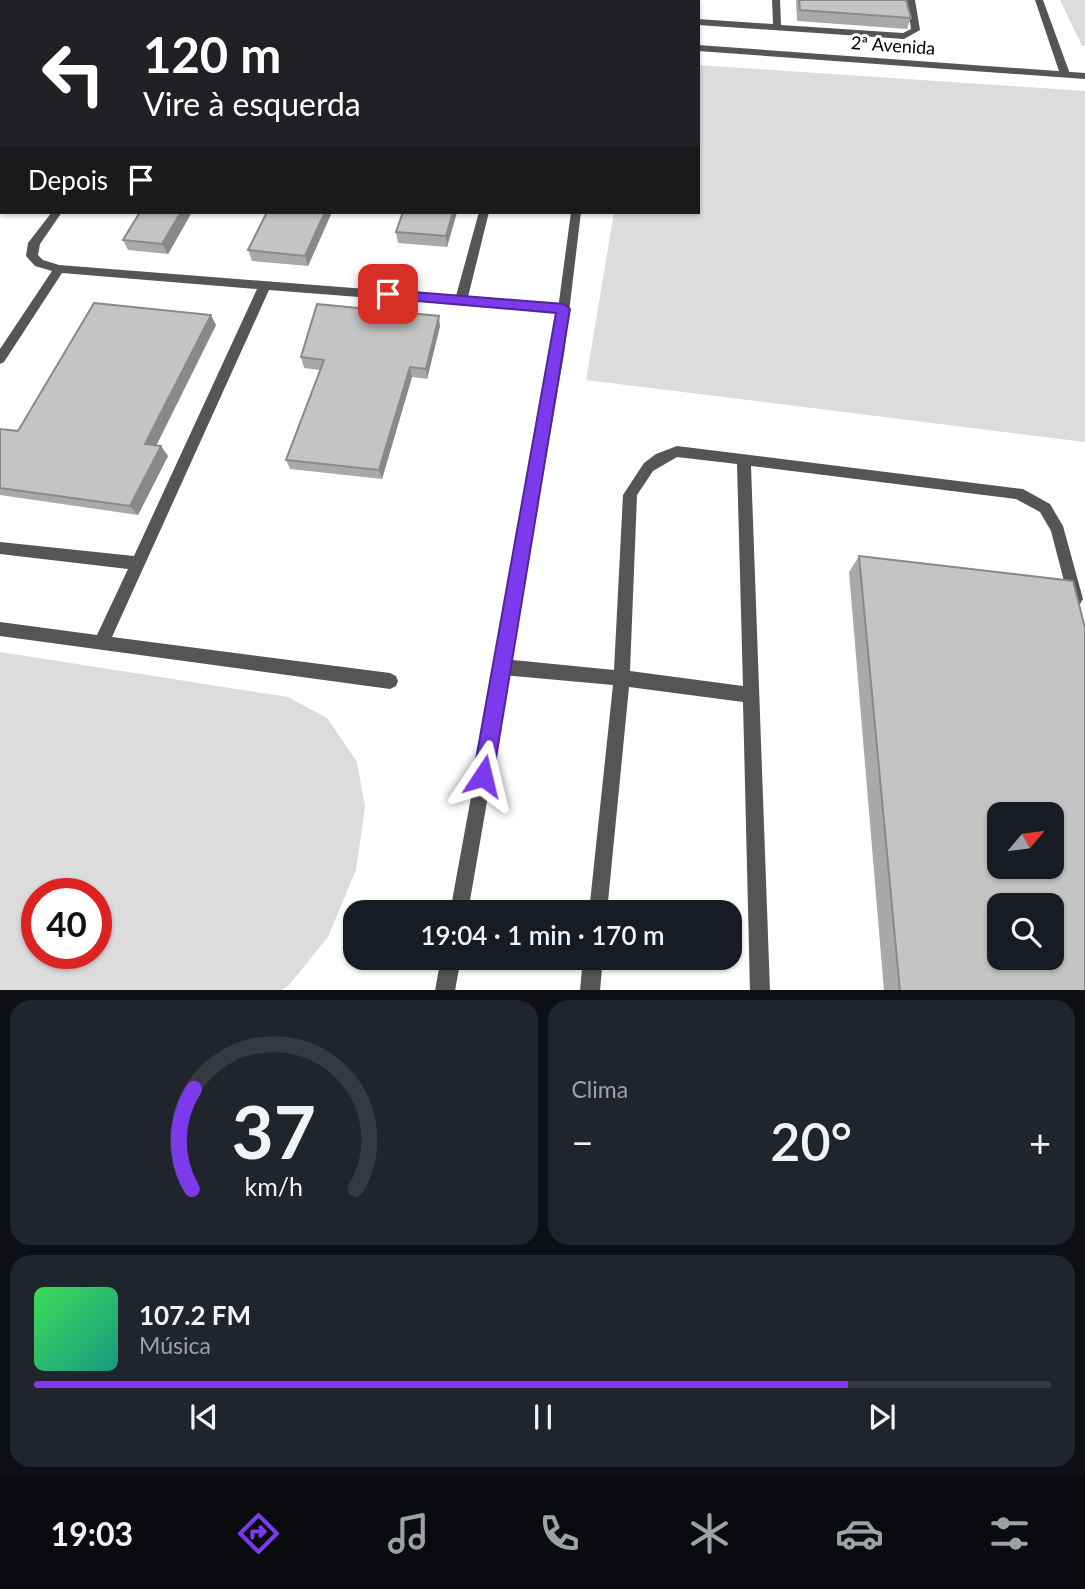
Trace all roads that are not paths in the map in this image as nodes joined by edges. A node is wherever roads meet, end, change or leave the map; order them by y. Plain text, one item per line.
1 (776, 0) edge
2 (911, 0) edge
3 (1039, 0) edge
4 (700, 22) edge
5 (777, 27) junction
6 (700, 48) edge
7 (1065, 74) junction
8 (1085, 76) edge
9 (56, 214) edge
10 (483, 214) edge
11 (576, 214) edge
12 (59, 269) junction
13 (265, 285) junction
14 (461, 300) junction
15 (564, 309) junction
16 (0, 359) edge
17 (744, 458) junction
18 (0, 548) edge
19 (136, 563) junction
20 (1079, 617) edge
21 (0, 629) edge
22 (102, 642) junction
23 (502, 667) junction
24 (622, 678) junction
25 (390, 681) dead end
26 (751, 695) junction
27 (461, 900) edge
28 (599, 900) edge
29 (449, 970) edge
30 (592, 970) edge
31 (445, 990) edge
32 (590, 990) edge
33 (760, 990) edge

1 - 5 street
2 - 5 street
3 - 7 street
4 - 5 street
6 - 7 street, 2ª Avenida
7 - 8 street, 2ª Avenida
9 - 12 street
10 - 14 street
11 - 15 street
12 - 13 street
12 - 16 street
13 - 14 street
13 - 19 street
14 - 15 street
15 - 23 street
17 - 20 street
17 - 24 street
17 - 26 street
18 - 19 street
19 - 22 street
21 - 22 street
22 - 25 street
23 - 24 street
23 - 27 street
24 - 26 street
24 - 28 street
26 - 33 street
29 - 31 street
30 - 32 street

